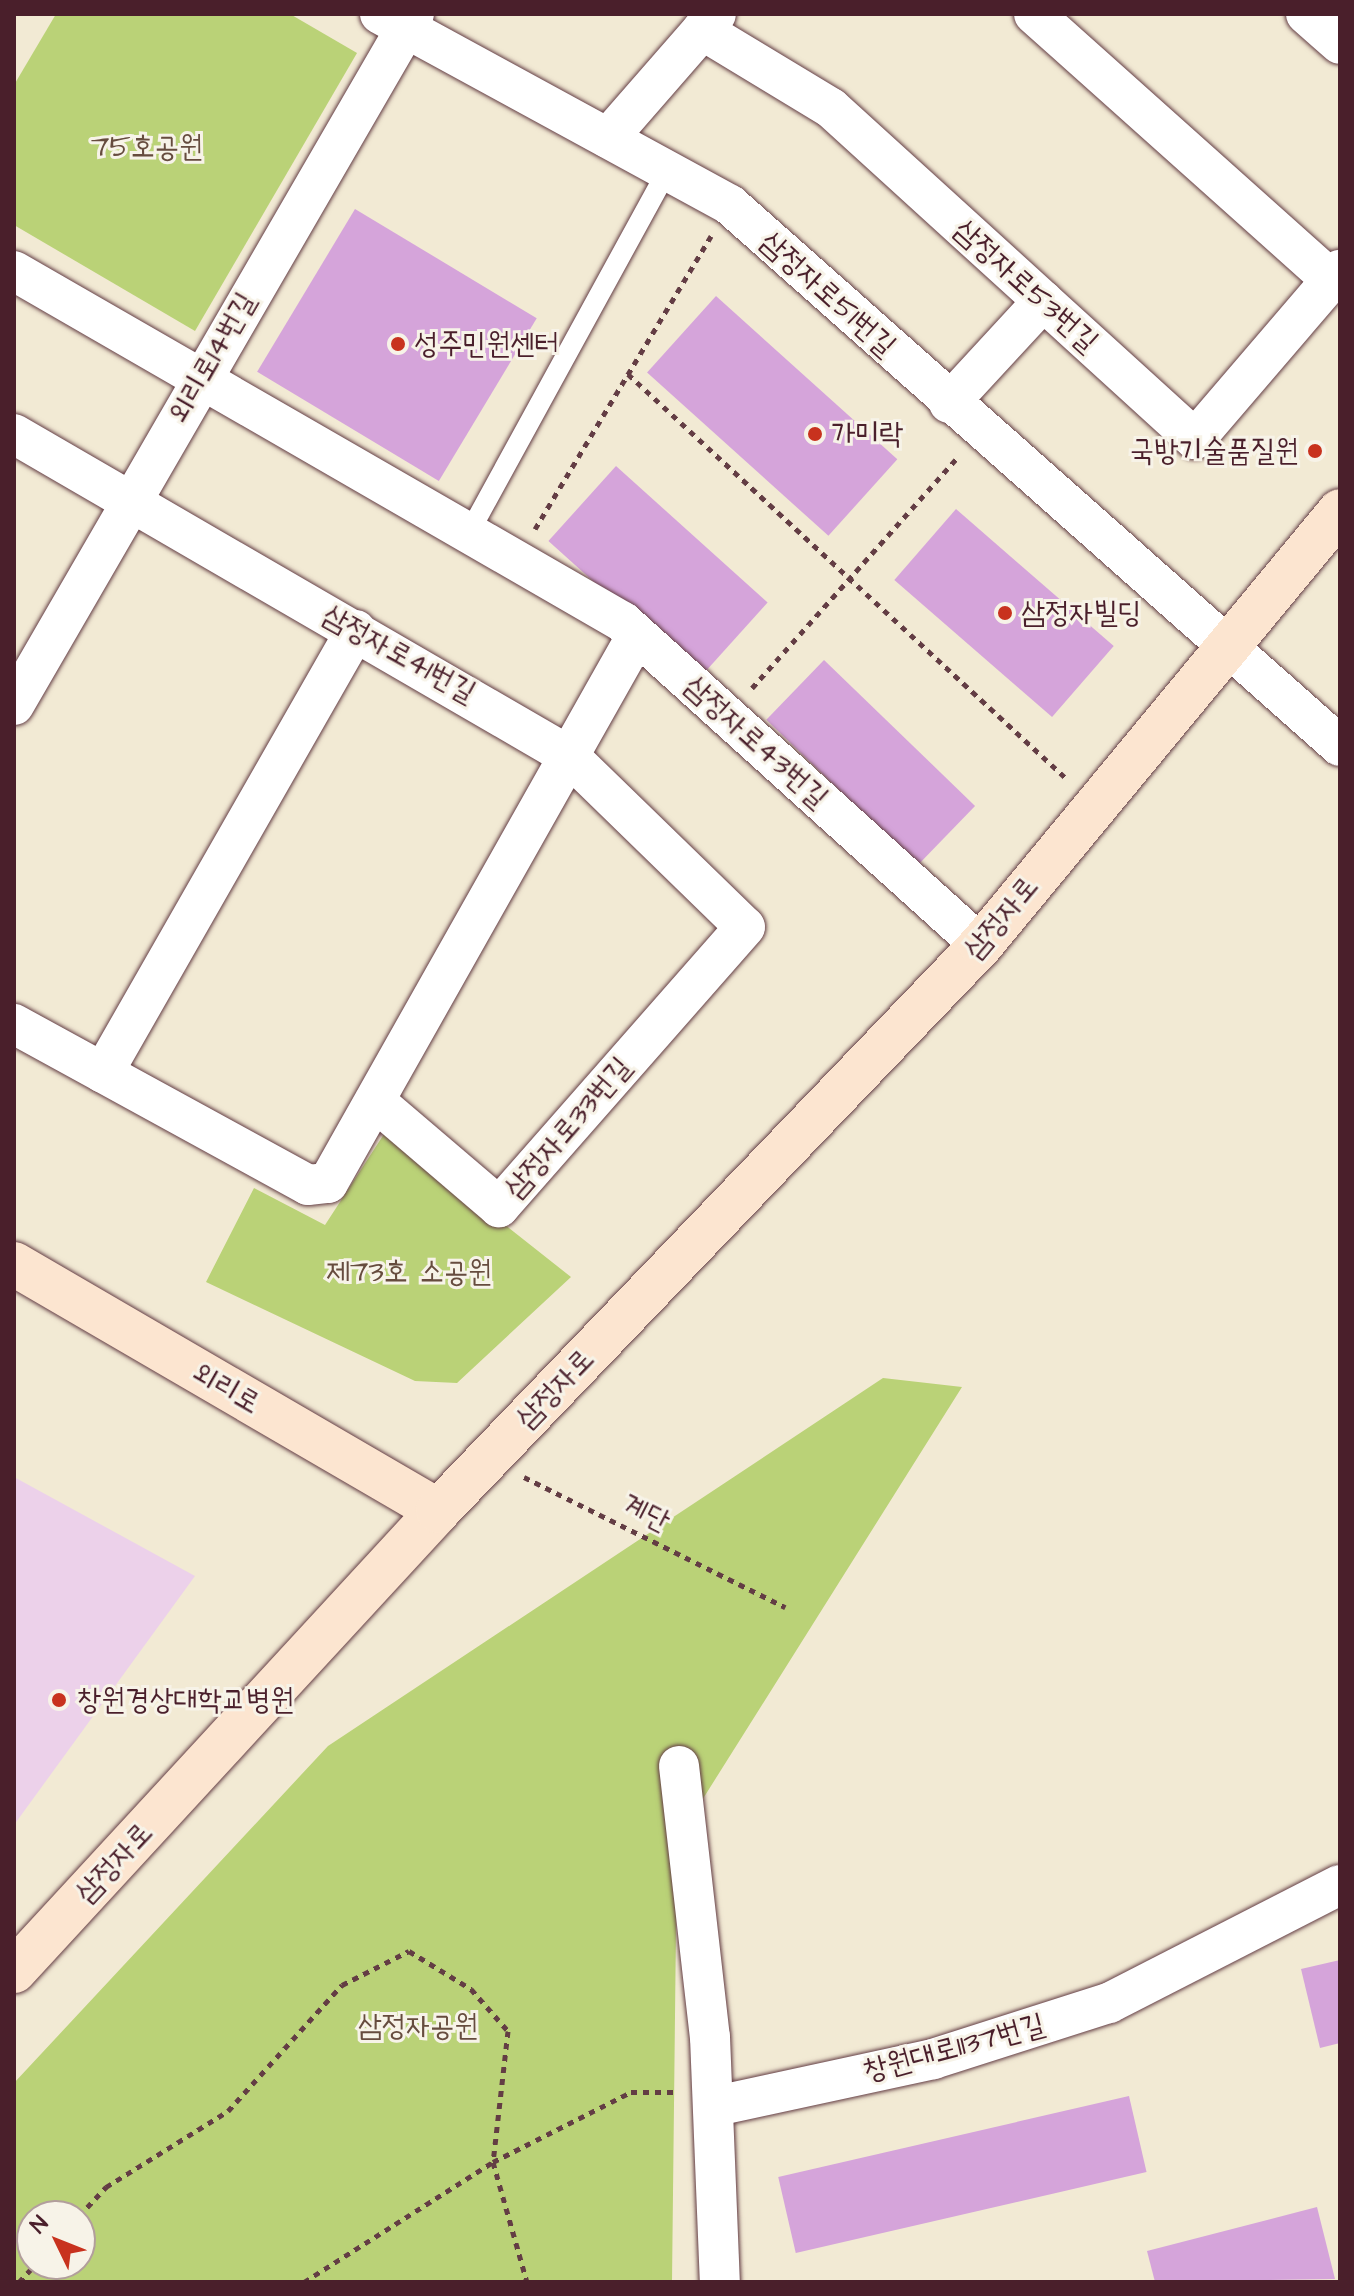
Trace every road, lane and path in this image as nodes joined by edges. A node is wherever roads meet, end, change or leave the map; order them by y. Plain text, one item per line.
1 (1034, 14) edge
2 (1306, 14) edge
3 (400, 19) edge
4 (709, 22) edge
5 (1340, 44) edge
6 (608, 138) junction
7 (667, 171) junction
8 (730, 205) junction
9 (14, 271) edge
10 (1336, 275) edge
11 (1043, 301) junction
12 (628, 374) junction
13 (200, 378) junction
14 (949, 403) junction
15 (981, 431) junction
16 (14, 434) edge
17 (129, 503) junction
18 (1340, 511) edge
19 (470, 531) junction
20 (518, 557) junction
21 (851, 575) junction
22 (356, 630) junction
23 (637, 635) junction
24 (1225, 647) junction
25 (14, 705) edge
26 (727, 716) junction
27 (1340, 746) edge
28 (569, 756) junction
29 (1095, 805) junction
30 (745, 927) joint
31 (981, 945) junction
32 (14, 1024) edge
33 (103, 1073) junction
34 (375, 1101) junction
35 (14, 1264) edge
36 (488, 1459) junction
37 (438, 1511) junction
38 (785, 1607) dead end
39 (679, 1766) dead end
40 (1340, 1885) edge
41 (14, 1971) edge
42 (715, 2099) junction
43 (493, 2162) junction
44 (94, 2200) edge
45 (304, 2282) edge
46 (527, 2282) edge
47 (720, 2282) edge

1 - 10 street, 삼정자로53번길
2 - 5 street
3 - 6 street, 삼정자로51번길
3 - 13 street, 외리로14번길
4 - 6 street
4 - 11 street, 삼정자로53번길
6 - 7 street, 삼정자로51번길
7 - 8 street, 삼정자로51번길
7 - 19 lane
8 - 12 path
8 - 14 street, 삼정자로51번길
9 - 13 street, 삼정자로43번길
10 - 11 street, 삼정자로53번길
11 - 14 street
12 - 20 path
12 - 21 path
13 - 17 street, 외리로14번길
13 - 19 street, 삼정자로43번길
14 - 15 street, 삼정자로51번길
15 - 21 path
15 - 24 street, 삼정자로51번길
16 - 17 street, 삼정자로41번길
17 - 22 street, 삼정자로41번길
17 - 25 street, 외리로14번길
18 - 24 street, 삼정자로
19 - 20 street, 삼정자로43번길
20 - 23 street, 삼정자로43번길
21 - 26 path
21 - 29 path
22 - 28 street, 삼정자로41번길
22 - 33 street
23 - 26 street, 삼정자로43번길
23 - 28 street
24 - 27 street, 삼정자로51번길
24 - 29 street, 삼정자로
26 - 31 street, 삼정자로43번길
28 - 30 street, 삼정자로41번길
28 - 34 street
29 - 31 street, 삼정자로
30 - 34 street, 삼정자로33번길
31 - 36 street, 삼정자로
32 - 33 street
33 - 34 street
35 - 37 street, 외리로
36 - 37 street, 삼정자로
36 - 38 path, 계단
37 - 41 street, 삼정자로
39 - 42 street
40 - 42 street, 창원대로1137번길
42 - 43 path
42 - 47 street
43 - 44 path
43 - 45 path
43 - 46 path

